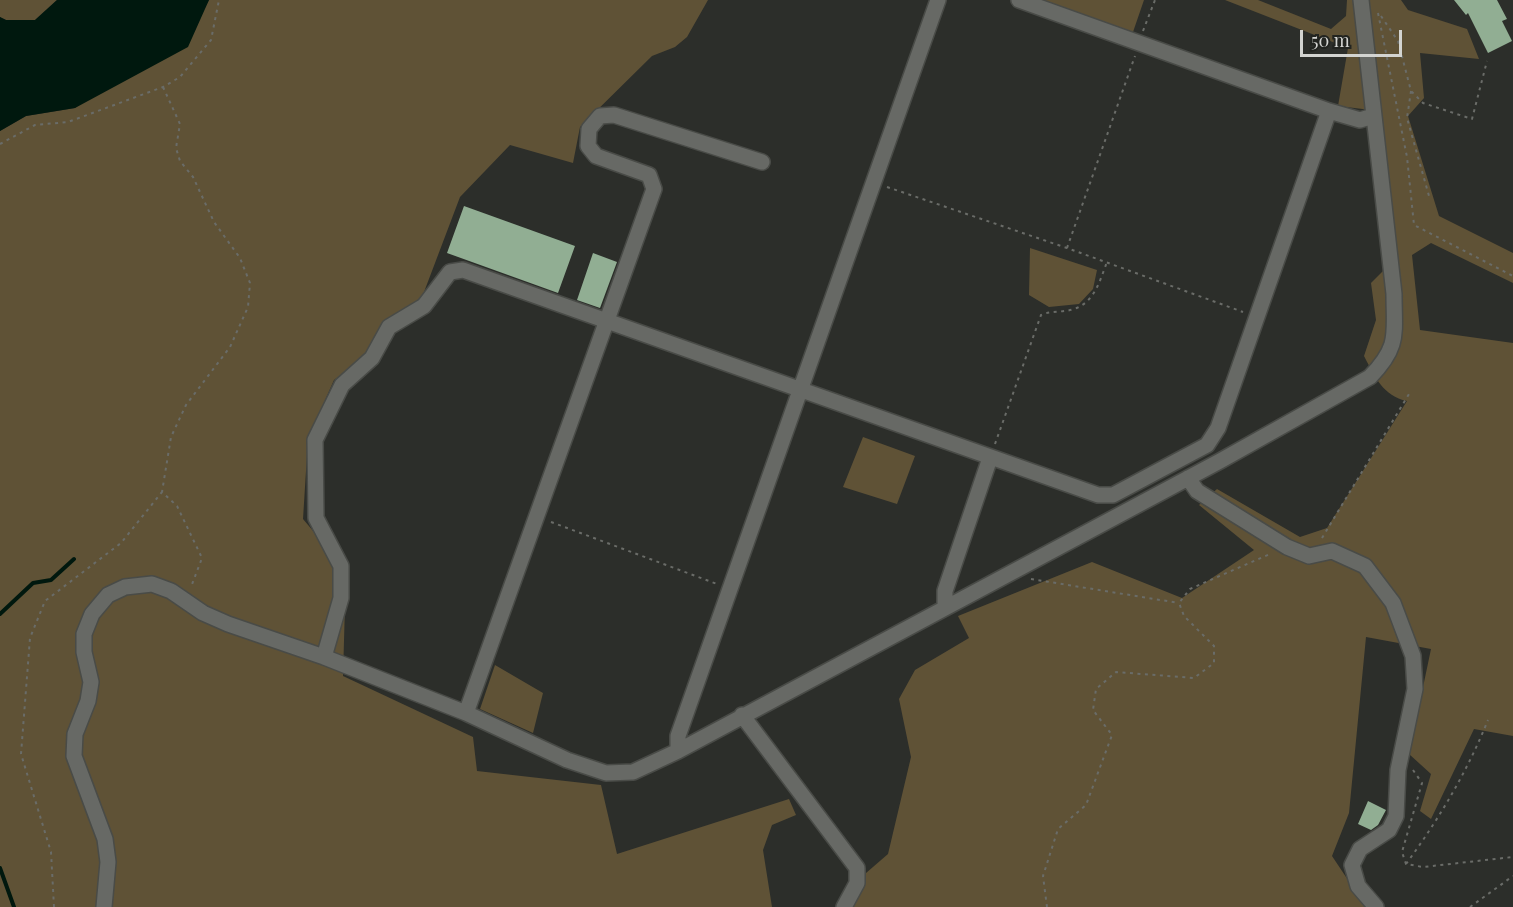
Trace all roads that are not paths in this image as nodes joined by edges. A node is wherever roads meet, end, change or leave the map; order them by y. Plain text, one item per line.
1 (938, 0) edge
2 (1019, 0) edge
3 (1361, 0) edge
4 (1329, 111) junction
5 (1373, 116) junction
6 (762, 162) dead end
7 (608, 321) junction
8 (800, 388) junction
9 (990, 458) junction
10 (1188, 478) junction
11 (945, 607) junction
12 (324, 657) junction
13 (466, 713) junction
14 (742, 715) junction
15 (678, 751) junction
16 (104, 907) edge
17 (844, 907) edge
18 (1376, 907) edge

1 - 8 street
2 - 4 street
3 - 5 street
4 - 5 street
4 - 9 street
5 - 10 street
6 - 7 street
7 - 8 street
7 - 12 street
7 - 13 street
8 - 9 street
8 - 15 street
9 - 11 street
10 - 11 street
10 - 18 street
11 - 14 street
12 - 13 street
12 - 16 street
13 - 15 street
14 - 15 street
14 - 17 street

